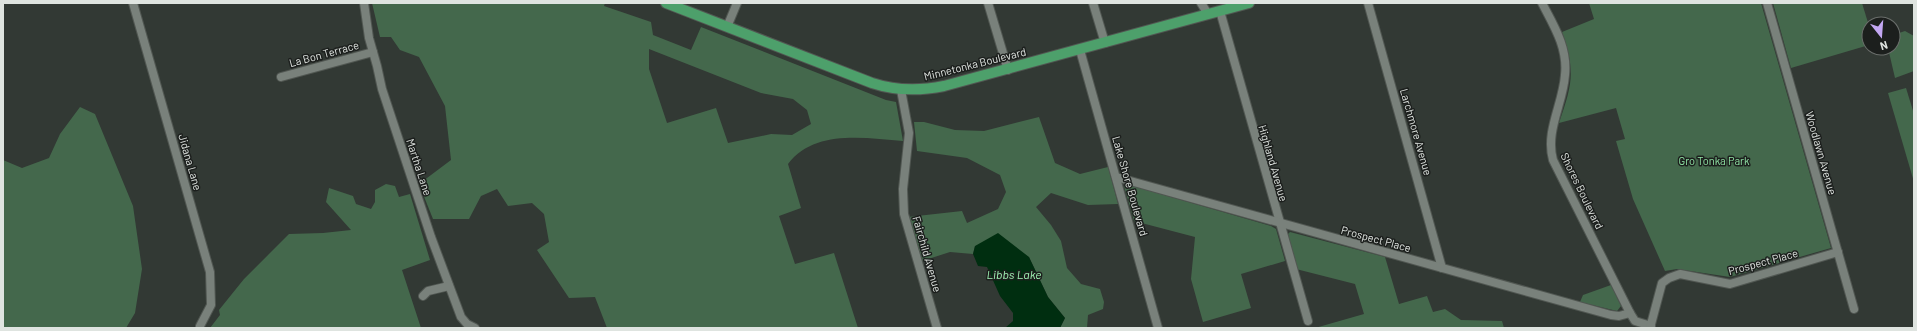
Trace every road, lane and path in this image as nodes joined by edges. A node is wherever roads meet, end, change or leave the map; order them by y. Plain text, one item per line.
1 (133, 3) edge
2 (364, 3) edge
3 (666, 3) edge
4 (737, 3) edge
5 (988, 3) edge
6 (1093, 3) edge
7 (1201, 3) edge
8 (1249, 3) edge
9 (1368, 3) edge
10 (1542, 3) edge
11 (1767, 3) edge
12 (1220, 11) junction
13 (1208, 14) junction
14 (727, 27) junction
15 (1105, 43) junction
16 (1080, 50) junction
17 (373, 52) junction
18 (1008, 70) junction
19 (281, 77) dead end
20 (901, 90) junction
21 (1116, 177) junction
22 (1279, 224) junction
23 (1838, 252) junction
24 (1442, 268) junction
25 (449, 286) junction
26 (423, 296) dead end
27 (1854, 309) dead end
28 (1630, 313) junction
29 (1308, 321) dead end
30 (200, 326) dead end
31 (1650, 327) edge
32 (475, 328) edge
33 (937, 328) edge
34 (1158, 328) edge

1 - 30 street, Jidana Lane
2 - 17 street, Martha Lane
3 - 14 main road, Minnetonka Boulevard
4 - 14 street
5 - 18 street
6 - 15 street
7 - 13 street
8 - 12 main road, Minnetonka Boulevard
9 - 24 street, Larchmore Avenue
10 - 28 street, Shores Boulevard
11 - 23 street, Woodlawn Avenue
12 - 13 main road, Minnetonka Boulevard
12 - 22 street, Highland Avenue
13 - 15 main road, Minnetonka Boulevard
14 - 20 main road, Minnetonka Boulevard
15 - 16 main road, Minnetonka Boulevard
16 - 18 main road, Minnetonka Boulevard
16 - 21 street, Lake Shore Boulevard
17 - 19 street, La Bon Terrace
17 - 25 street, Martha Lane
18 - 20 main road, Minnetonka Boulevard
20 - 33 street, Fairchild Avenue
21 - 22 street, Prospect Place
21 - 34 street, Lake Shore Boulevard
22 - 24 street, Prospect Place
22 - 29 street, Highland Avenue
23 - 27 street, Woodlawn Avenue
23 - 31 street, Prospect Place
24 - 28 street, Prospect Place
25 - 26 street
25 - 32 street, Martha Lane
28 - 31 street, Shores Boulevard

